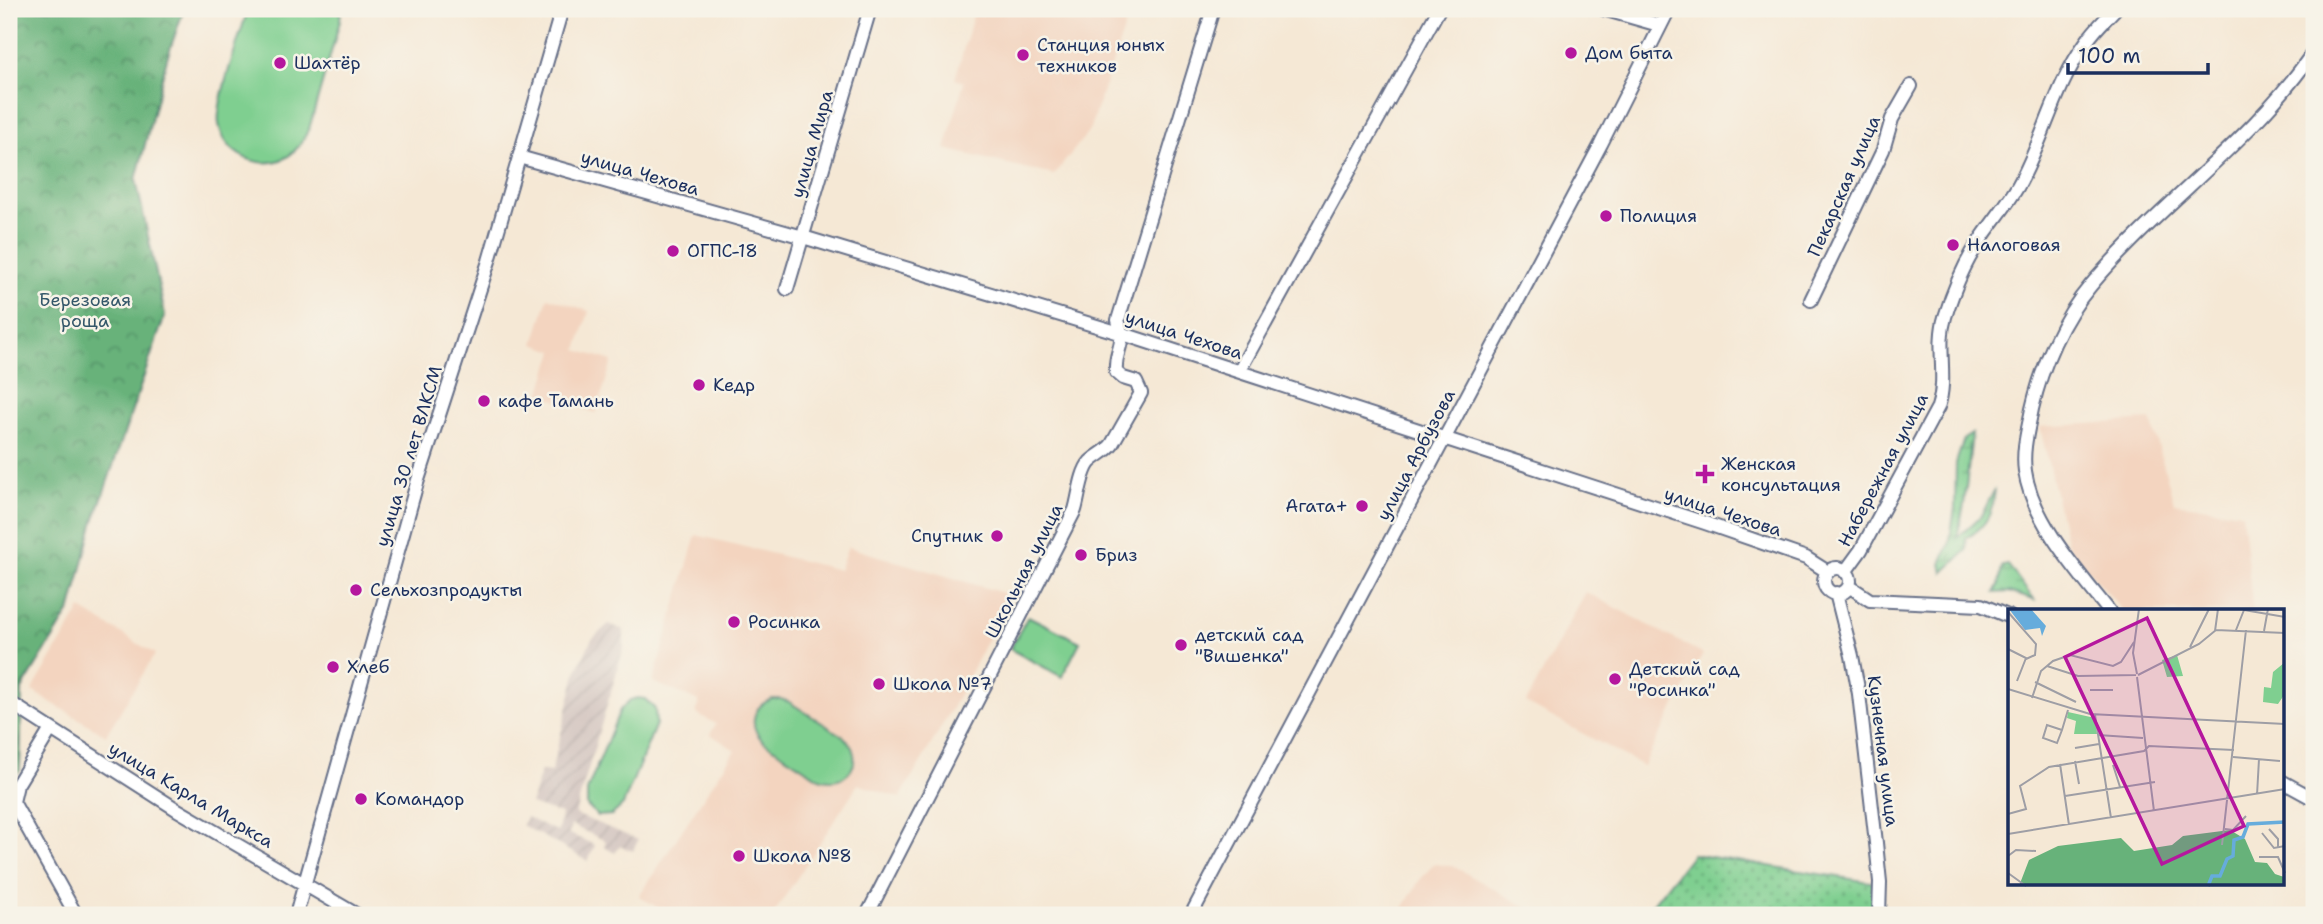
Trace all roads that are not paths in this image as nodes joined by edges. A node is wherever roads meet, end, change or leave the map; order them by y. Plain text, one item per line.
1 (562, 9) edge
2 (870, 9) edge
3 (1213, 9) edge
4 (1439, 9) edge
5 (1603, 9) edge
6 (1669, 9) edge
7 (2115, 9) edge
8 (1659, 25) junction
9 (2314, 51) edge
10 (1910, 86) dead end
11 (519, 157) junction
12 (803, 237) junction
13 (787, 289) dead end
14 (1811, 300) dead end
15 (1123, 334) junction
16 (1239, 371) junction
17 (1445, 438) junction
18 (1828, 572) junction
19 (1846, 572) junction
20 (1849, 586) junction
21 (1836, 593) junction
22 (2107, 609) edge
23 (2008, 616) edge
24 (9, 702) edge
25 (51, 729) junction
26 (2284, 783) edge
27 (2314, 799) edge
28 (304, 883) junction
29 (76, 915) edge
30 (296, 915) edge
31 (357, 915) edge
32 (867, 915) edge
33 (1191, 915) edge
34 (1879, 915) edge

1 - 11 street, улица 30 лет ВЛКСМ
2 - 12 street, улица Мира
3 - 15 street, Школьная улица
4 - 16 street
5 - 8 street
6 - 8 street, улица Арбузова
7 - 19 street, Набережная улица
8 - 17 street, улица Арбузова
9 - 22 street
10 - 14 street, Пекарская улица
11 - 12 street, улица Чехова
11 - 28 street, улица 30 лет ВЛКСМ
12 - 13 street, улица Мира
12 - 15 street, улица Чехова
15 - 16 street, улица Чехова
15 - 32 street, Школьная улица
16 - 17 street, улица Чехова
17 - 18 street, улица Чехова
17 - 33 street, улица Арбузова
18 - 19 street
18 - 21 street
19 - 20 street
20 - 21 street
20 - 23 street
21 - 34 street, Кузнечная улица
24 - 25 street, улица Карла Маркса
25 - 28 street, улица Карла Маркса
25 - 29 street
26 - 27 street
28 - 30 street, улица 30 лет ВЛКСМ
28 - 31 street, улица Карла Маркса

